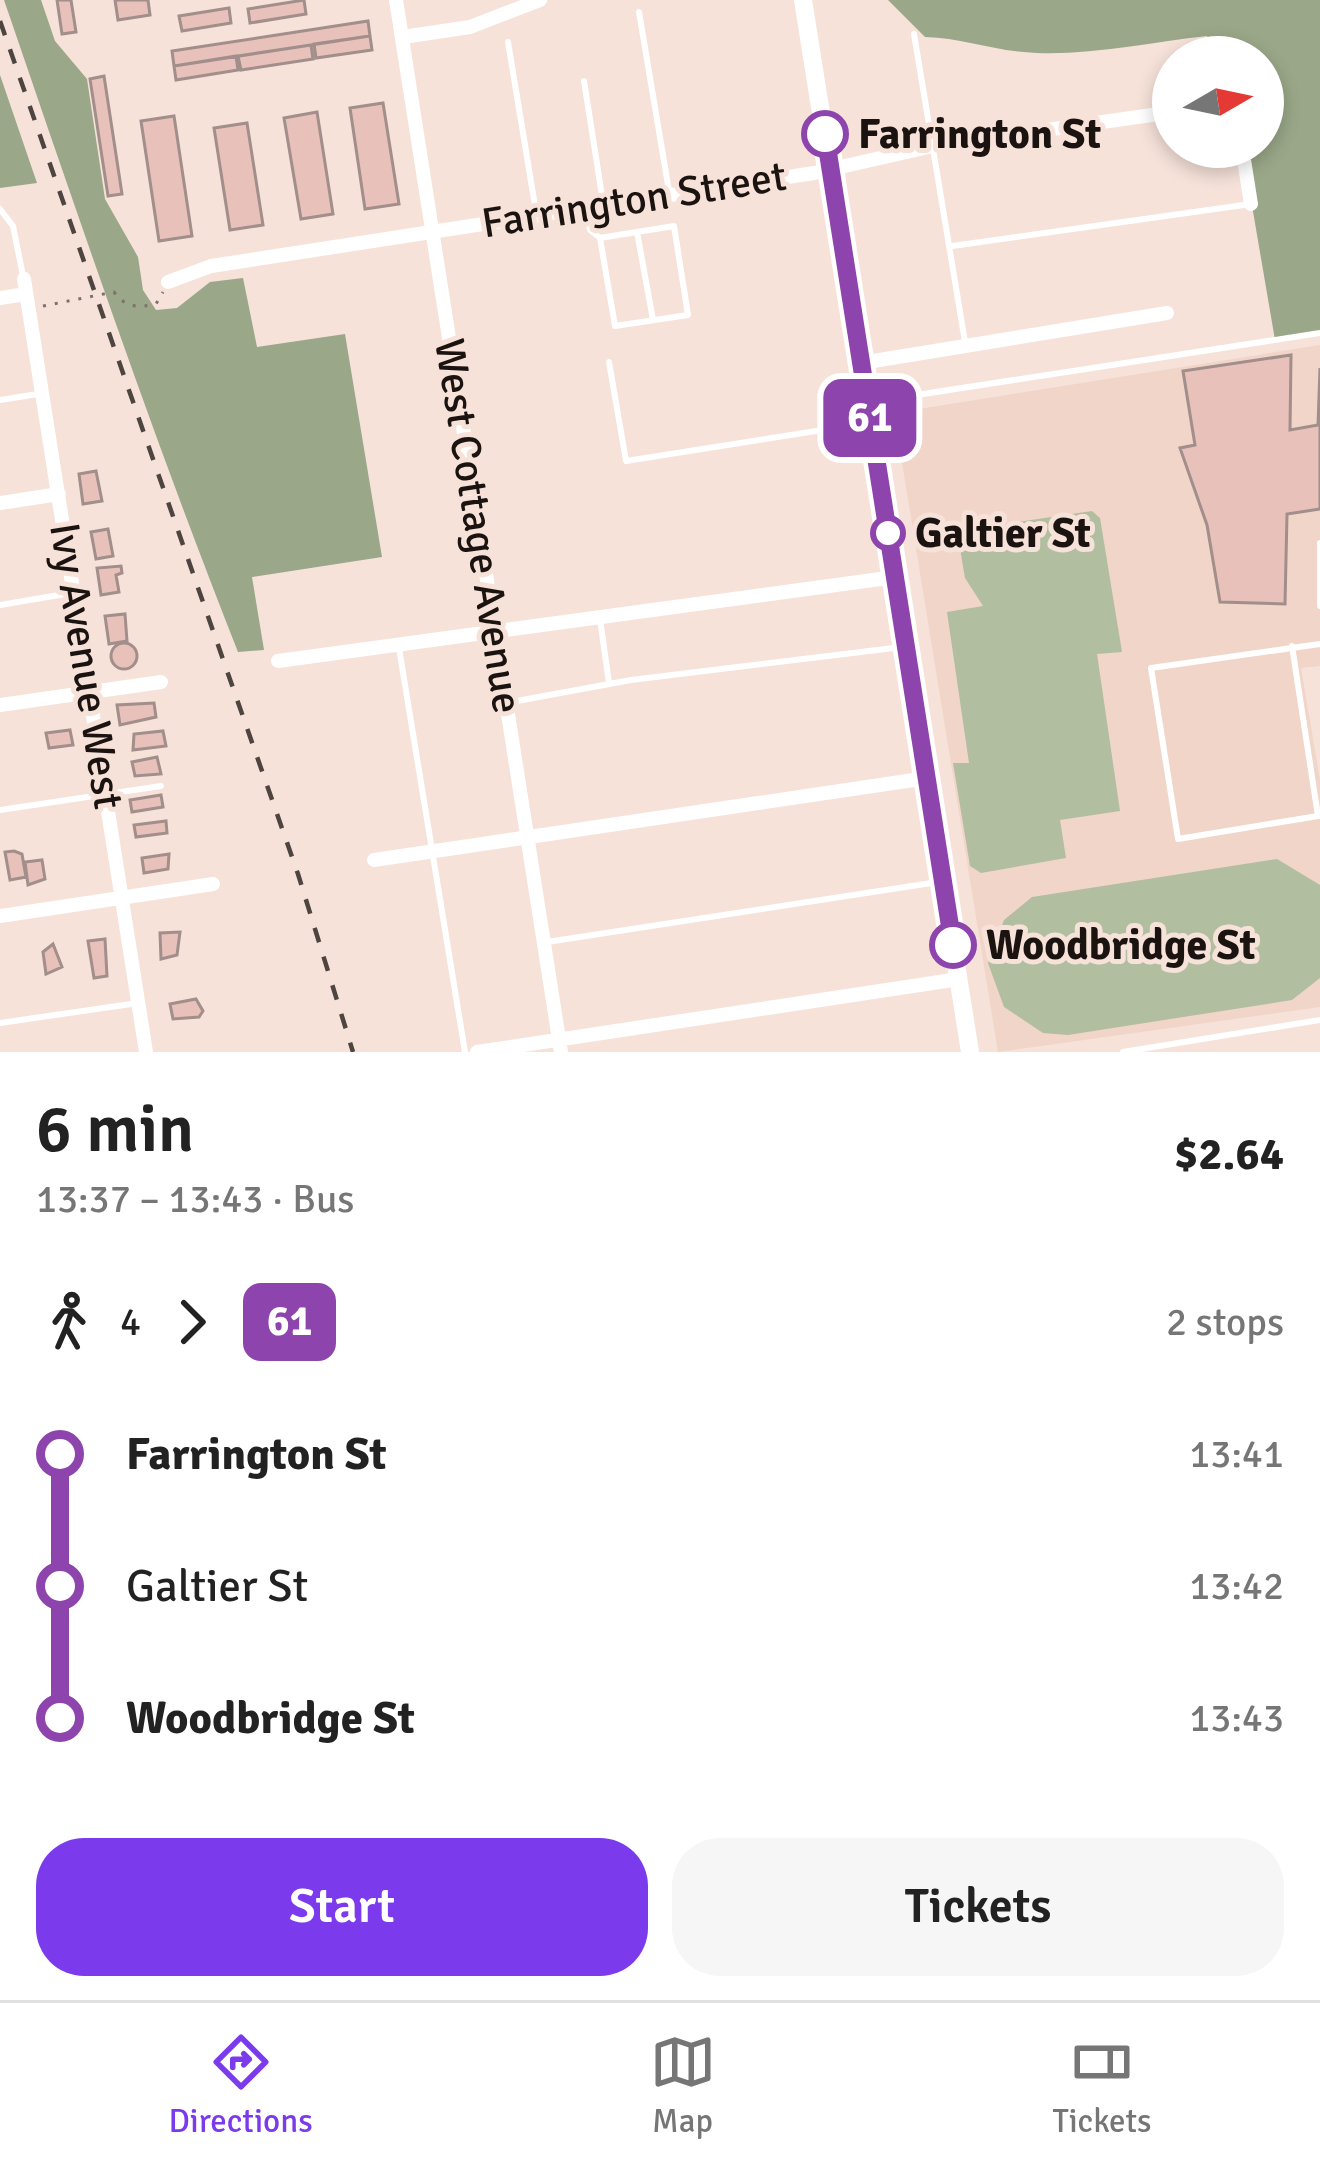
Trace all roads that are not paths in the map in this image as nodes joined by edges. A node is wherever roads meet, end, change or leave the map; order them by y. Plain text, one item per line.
1 (396, 0) edge
2 (540, 0) edge
3 (803, 0) edge
4 (639, 13) dead end
5 (914, 34) dead end
6 (403, 37) junction
7 (508, 42) dead end
8 (584, 81) dead end
9 (1152, 115) edge
10 (933, 146) junction
11 (830, 166) junction
12 (1245, 168) edge
13 (669, 195) junction
14 (1251, 204) joint
15 (603, 205) junction
16 (585, 208) junction
17 (0, 209) edge
18 (536, 215) junction
19 (433, 231) junction
20 (637, 232) junction
21 (600, 238) junction
22 (952, 246) junction
23 (168, 282) road end
24 (27, 294) junction
25 (0, 298) edge
26 (1167, 313) dead end
27 (652, 320) junction
28 (1320, 333) edge
29 (965, 346) junction
30 (609, 362) dead end
31 (861, 363) junction
32 (43, 393) junction
33 (0, 400) edge
34 (869, 413) junction
35 (59, 494) junction
36 (0, 503) edge
37 (1320, 543) edge
38 (895, 577) junction
39 (75, 593) junction
40 (0, 604) edge
41 (1320, 606) edge
42 (600, 615) junction
43 (494, 629) junction
44 (398, 644) junction
45 (1320, 644) edge
46 (906, 646) junction
47 (1292, 646) junction
48 (278, 661) dead end
49 (161, 682) dead end
50 (610, 684) junction
51 (90, 691) junction
52 (506, 703) junction
53 (0, 705) edge
54 (927, 778) junction
55 (161, 786) dead end
56 (107, 794) junction
57 (0, 810) edge
58 (1319, 816) edge
59 (527, 837) junction
60 (431, 851) junction
61 (374, 860) dead end
62 (943, 881) junction
63 (212, 884) dead end
64 (122, 898) junction
65 (0, 916) edge
66 (544, 942) junction
67 (958, 979) junction
68 (138, 1003) junction
69 (1320, 1020) edge
70 (0, 1023) edge
71 (560, 1046) edge
72 (146, 1052) edge
73 (465, 1052) edge
74 (477, 1052) edge
75 (970, 1052) edge
76 (1124, 1052) edge

1 - 6 street, West Cottage Avenue
2 - 6 street
3 - 11 street
4 - 13 lane
5 - 10 lane
6 - 19 street, West Cottage Avenue
7 - 18 lane
8 - 15 lane
9 - 10 street, Farrington Street
10 - 11 street, Farrington Street
10 - 22 lane
11 - 13 street, Farrington Street
11 - 31 street
12 - 14 street
13 - 15 street, Farrington Street
14 - 22 lane
15 - 16 street, Farrington Street
16 - 18 street, Farrington Street
16 - 21 lane
17 - 24 lane
18 - 19 street, Farrington Street
19 - 23 street, Farrington Street
19 - 43 street, West Cottage Avenue
20 - 21 lane
20 - 27 lane
20 - 27 lane
21 - 27 lane
22 - 29 lane
24 - 25 street
24 - 32 street, Ivy Avenue West
26 - 29 street
28 - 34 lane
29 - 31 street
30 - 34 lane
31 - 34 street
32 - 33 lane
32 - 35 street, Ivy Avenue West
34 - 38 street
35 - 36 street
35 - 39 street, Ivy Avenue West
37 - 41 lane
38 - 42 street
38 - 46 street
39 - 40 lane
39 - 51 street, Ivy Avenue West
42 - 43 street
42 - 50 lane
43 - 44 street
43 - 52 street, West Cottage Avenue
44 - 48 street
44 - 60 lane
45 - 47 lane
46 - 50 lane
46 - 54 street
47 - 58 lane
47 - 58 lane
49 - 51 street
50 - 52 lane
51 - 53 street
51 - 56 street, Ivy Avenue West
52 - 59 street, West Cottage Avenue
54 - 59 street
54 - 62 street
55 - 56 lane
56 - 57 lane
56 - 64 street, Ivy Avenue West
59 - 60 street
59 - 66 street, West Cottage Avenue
60 - 61 street
60 - 73 lane
62 - 66 lane
62 - 67 street
63 - 64 street
64 - 65 street
64 - 68 street, Ivy Avenue West
66 - 71 street, West Cottage Avenue
67 - 71 street
67 - 75 street
68 - 70 lane
68 - 72 street, Ivy Avenue West
69 - 76 lane
71 - 74 street

